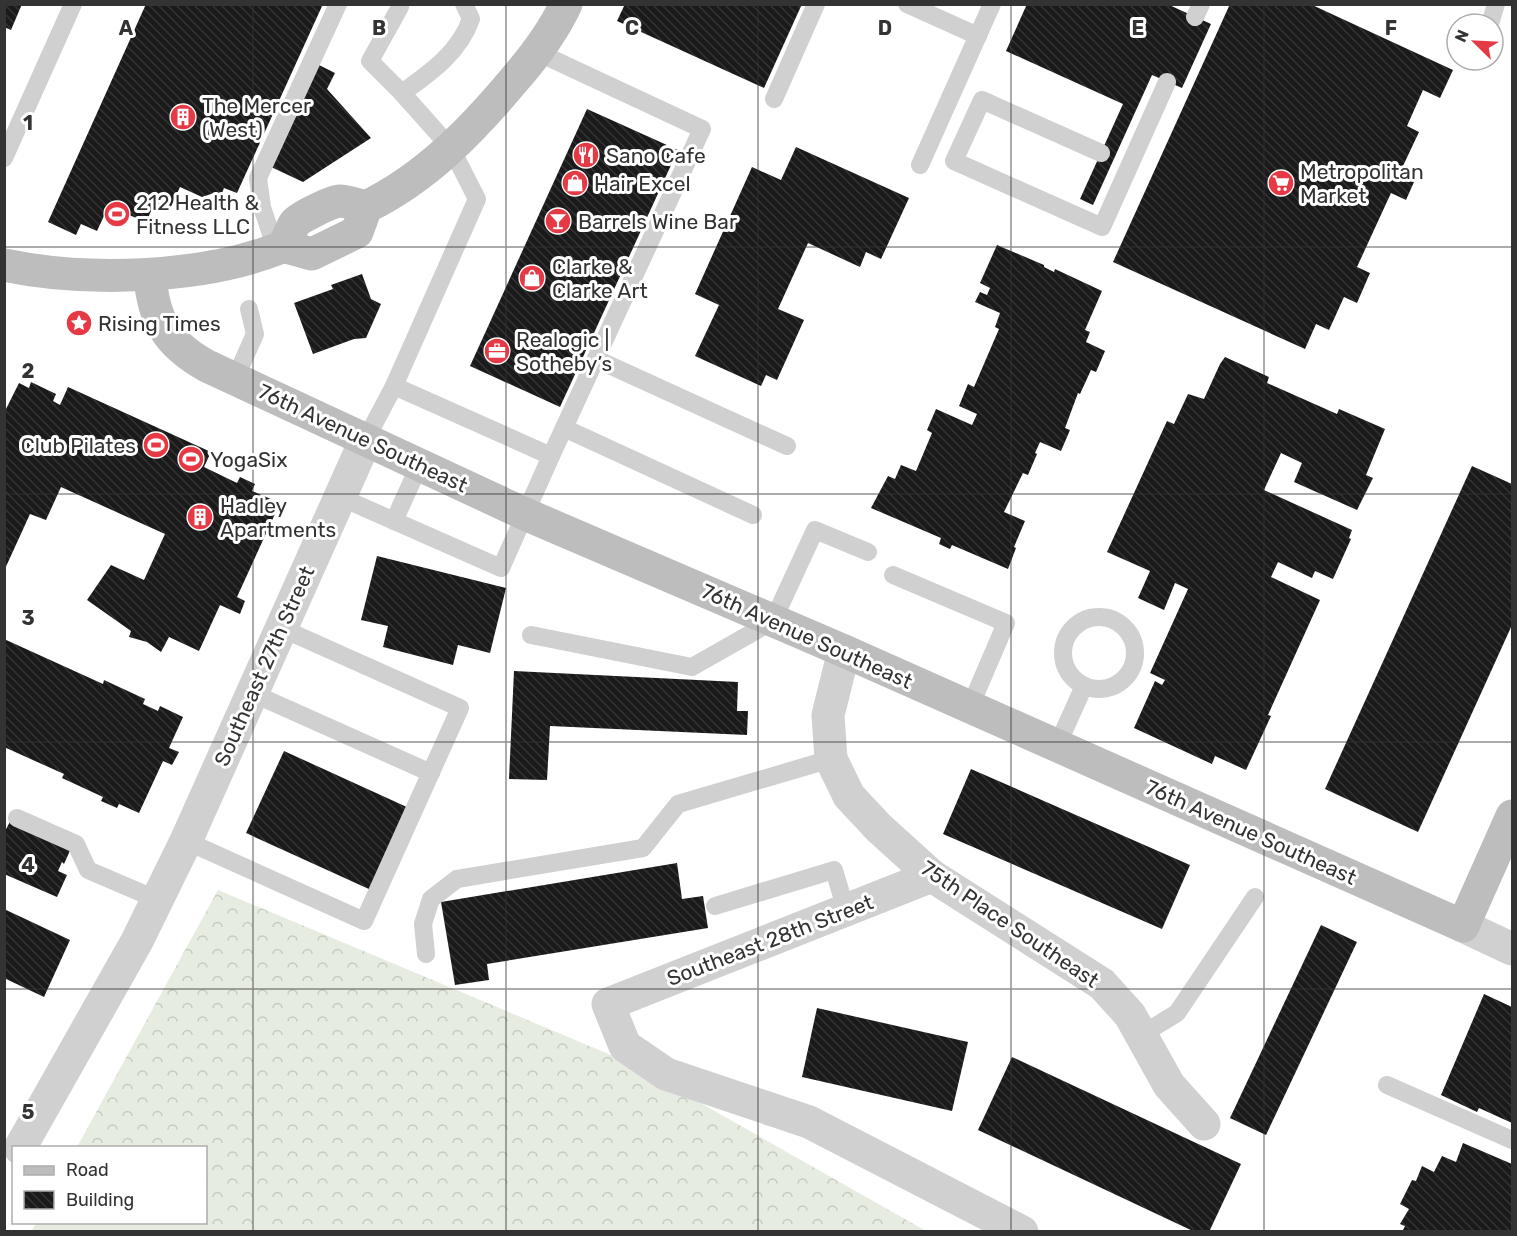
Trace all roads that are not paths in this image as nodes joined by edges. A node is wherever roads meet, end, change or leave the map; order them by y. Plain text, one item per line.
1 (73, 4) edge
2 (338, 4) edge
3 (464, 4) edge
4 (566, 4) edge
5 (816, 4) edge
6 (907, 4) edge
7 (992, 4) edge
8 (400, 7) dead end
9 (978, 36) junction
10 (537, 52) junction
11 (1167, 82) dead end
12 (402, 93) junction
13 (774, 99) dead end
14 (451, 148) junction
15 (4, 158) edge
16 (1115, 159) junction
17 (920, 165) dead end
18 (279, 248) junction
19 (4, 265) edge
20 (150, 274) junction
21 (249, 309) dead end
22 (596, 359) junction
23 (235, 379) junction
24 (394, 386) junction
25 (564, 428) junction
26 (366, 439) junction
27 (787, 446) dead end
28 (551, 456) junction
29 (419, 466) junction
30 (340, 497) junction
31 (525, 514) junction
32 (753, 515) dead end
33 (394, 521) junction
34 (868, 552) dead end
35 (893, 575) dead end
36 (773, 621) junction
37 (281, 628) junction
38 (531, 635) dead end
39 (844, 651) junction
40 (1084, 686) junction
41 (252, 693) junction
42 (970, 707) junction
43 (1057, 746) junction
44 (831, 759) junction
45 (431, 773) junction
46 (1512, 816) edge
47 (17, 818) dead end
48 (186, 841) junction
49 (932, 876) junction
50 (1255, 897) dead end
51 (158, 900) junction
52 (715, 906) dead end
53 (846, 910) junction
54 (1463, 926) junction
55 (1512, 949) edge
56 (426, 954) dead end
57 (1141, 1035) junction
58 (1387, 1085) dead end
59 (1204, 1124) dead end
60 (1512, 1140) edge
61 (20, 1146) edge
62 (1022, 1232) edge

1 - 15 lane
2 - 18 lane
3 - 12 lane
4 - 10 street
5 - 13 lane
6 - 9 lane
7 - 9 lane
8 - 12 lane
9 - 17 lane
10 - 14 street
10 - 22 lane
11 - 16 lane
12 - 14 lane
14 - 18 street
14 - 24 lane, Southeast 27th Street
16 - 16 lane
18 - 20 street
19 - 20 street
20 - 23 street, 76th Avenue Southeast
21 - 23 lane
22 - 25 lane
22 - 27 lane
23 - 26 street, 76th Avenue Southeast
24 - 26 lane, Southeast 27th Street
24 - 28 lane
25 - 28 lane
25 - 32 lane
26 - 29 street, 76th Avenue Southeast
26 - 30 street, Southeast 27th Street
28 - 31 lane
29 - 31 street, 76th Avenue Southeast
29 - 33 lane
30 - 33 lane
30 - 37 street, Southeast 27th Street
31 - 33 lane
31 - 36 street, 76th Avenue Southeast
34 - 36 lane
35 - 42 lane
36 - 38 lane
36 - 39 street, 76th Avenue Southeast
37 - 41 street, Southeast 27th Street
37 - 45 lane
39 - 42 street, 76th Avenue Southeast
39 - 44 street
40 - 40 lane
40 - 43 lane
41 - 45 lane
41 - 48 street, Southeast 27th Street
42 - 43 street, 76th Avenue Southeast
43 - 54 street, 76th Avenue Southeast
44 - 49 street, 75th Place Southeast
44 - 56 lane
45 - 48 lane
46 - 54 street
47 - 51 lane
48 - 51 street, Southeast 27th Street
49 - 53 street, Southeast 28th Street
49 - 57 street, 75th Place Southeast
50 - 57 lane
51 - 61 street, Southeast 27th Street
52 - 53 lane
53 - 62 street, Southeast 28th Street
54 - 55 street, 76th Avenue Southeast
57 - 59 street, 75th Place Southeast
58 - 60 lane

